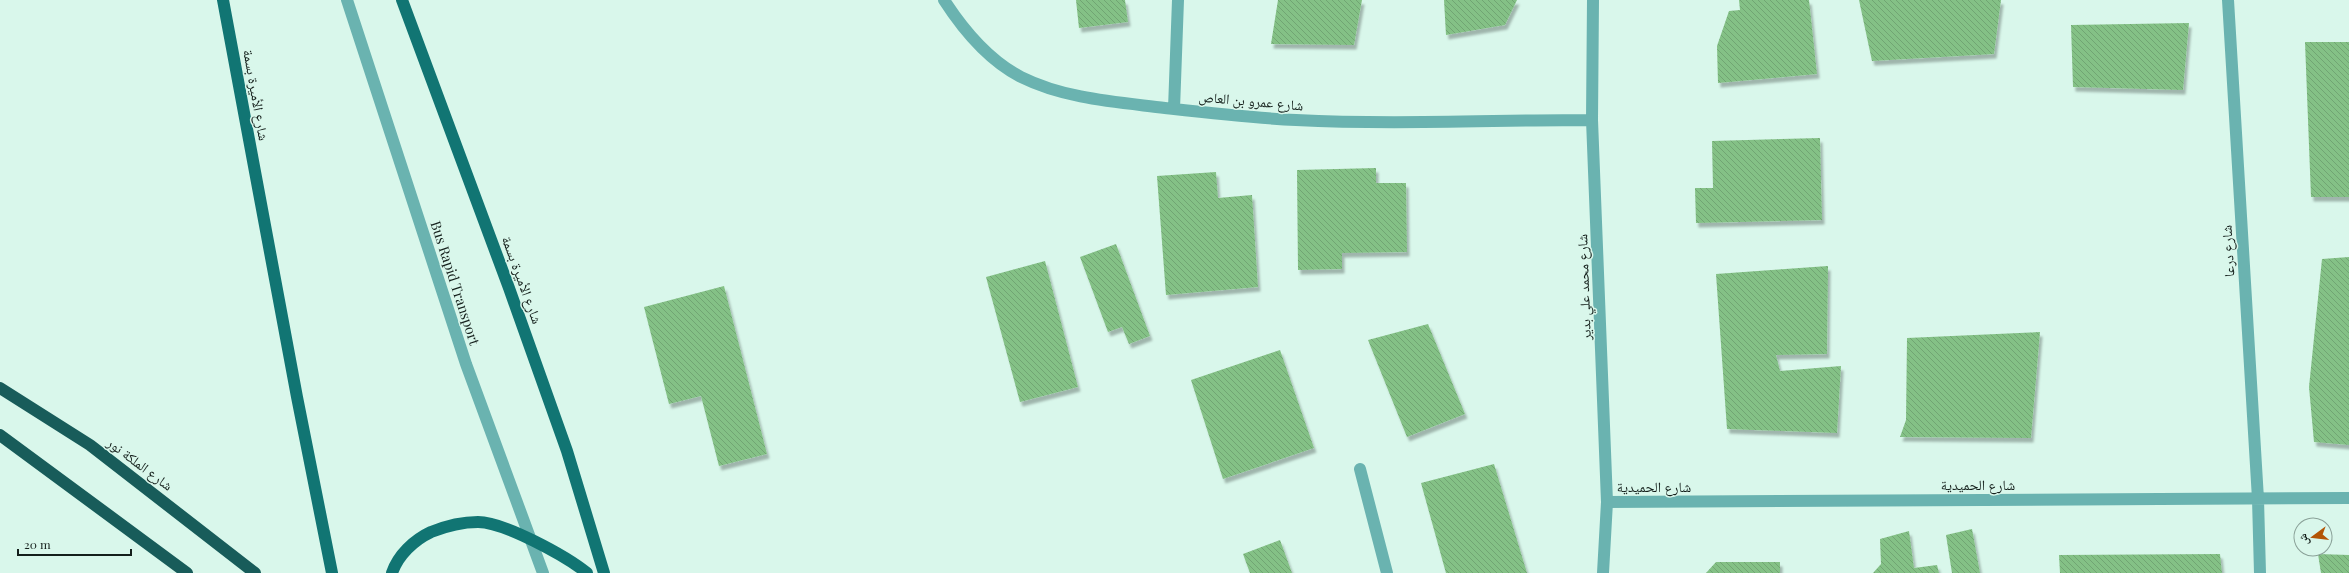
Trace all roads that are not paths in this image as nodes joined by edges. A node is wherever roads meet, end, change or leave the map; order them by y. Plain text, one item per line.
1 (223, 0) edge
2 (347, 0) edge
3 (402, 0) edge
4 (944, 0) edge
5 (1178, 0) edge
6 (1593, 0) edge
7 (2228, 0) edge
8 (1174, 109) junction
9 (1592, 120) junction
10 (0, 388) edge
11 (0, 435) edge
12 (1360, 469) dead end
13 (2349, 498) edge
14 (2258, 499) junction
15 (1608, 502) junction
16 (532, 542) junction
17 (187, 573) edge
18 (255, 573) edge
19 (332, 573) edge
20 (392, 573) edge
21 (543, 573) edge
22 (587, 573) edge
23 (604, 573) edge
24 (1387, 573) edge
25 (1603, 573) edge
26 (2260, 573) edge

1 - 19 main road, شارع الأميرة بسمة
2 - 16 street, Bus Rapid Transport
3 - 23 main road, شارع الأميرة بسمة
4 - 8 street, شارع عمرو بن العاص
5 - 8 street
6 - 9 street, شارع محمد علي بدير
7 - 14 street, شارع درعا
8 - 9 street, شارع عمرو بن العاص
9 - 15 street, شارع محمد علي بدير
10 - 18 highway, شارع الملكة نور
11 - 17 highway
12 - 24 street
13 - 14 street, شارع الحميدية
14 - 15 street, شارع الحميدية
14 - 26 street, شارع درعا
15 - 25 street, شارع محمد علي بدير
16 - 20 main road
16 - 21 street, Bus Rapid Transport
16 - 22 main road

